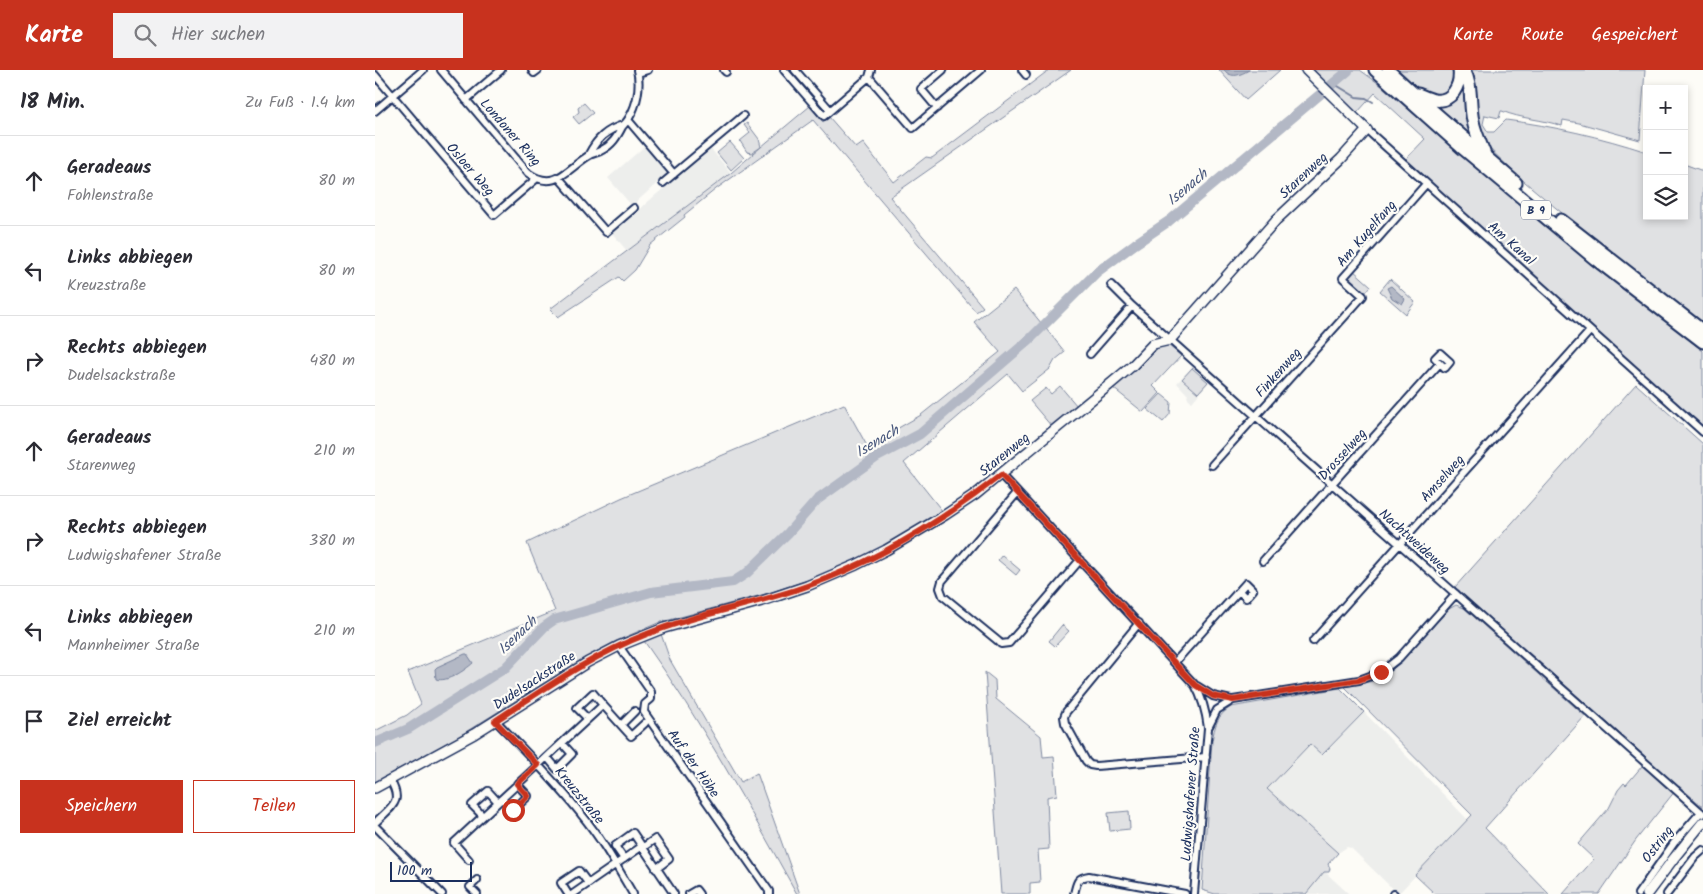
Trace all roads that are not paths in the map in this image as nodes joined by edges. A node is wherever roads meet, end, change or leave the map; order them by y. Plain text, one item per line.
1 (423, 70) edge
2 (441, 70) edge
3 (501, 70) edge
4 (532, 70) edge
5 (538, 70) edge
6 (648, 70) edge
7 (785, 70) edge
8 (795, 70) edge
9 (943, 70) edge
10 (981, 70) edge
11 (1306, 70) edge
12 (1375, 70) edge
13 (1388, 70) edge
14 (1459, 70) edge
15 (1464, 70) edge
16 (637, 72) edge
17 (869, 74) edge
18 (375, 75) edge
19 (1410, 90) junction
20 (393, 96) junction
21 (466, 100) junction
22 (937, 108) junction
23 (830, 110) junction
24 (375, 111) edge
25 (743, 116) dead end
26 (625, 123) junction
27 (1367, 130) junction
28 (589, 154) junction
29 (1487, 158) junction
30 (674, 174) junction
31 (559, 178) junction
32 (536, 179) junction
33 (663, 183) dead end
34 (1426, 184) junction
35 (634, 208) dead end
36 (1111, 285) dead end
37 (1363, 296) joint
38 (1132, 306) junction
39 (1153, 325) junction
40 (1590, 331) junction
41 (1703, 332) edge
42 (1170, 340) junction
43 (1703, 342) edge
44 (1153, 344) junction
45 (1090, 354) dead end
46 (1440, 363) dead end
47 (1256, 416) junction
48 (1703, 432) edge
49 (1212, 464) dead end
50 (1001, 475) junction
51 (1332, 484) junction
52 (1017, 493) junction
53 (1399, 544) junction
54 (1080, 560) junction
55 (1263, 561) dead end
56 (856, 565) joint
57 (1239, 591) dead end
58 (1455, 594) junction
59 (1139, 623) junction
60 (1313, 641) dead end
61 (619, 646) junction
62 (1175, 662) junction
63 (1195, 685) junction
64 (1233, 700) junction
65 (603, 705) junction
66 (635, 711) dead end
67 (588, 719) junction
68 (495, 721) junction
69 (645, 723) dead end
70 (621, 725) junction
71 (1208, 728) junction
72 (562, 743) junction
73 (547, 757) junction
74 (1206, 757) junction
75 (538, 765) junction
76 (391, 780) junction
77 (517, 784) junction
78 (375, 788) edge
79 (500, 800) junction
80 (1702, 813) edge
81 (483, 816) junction
82 (1703, 822) edge
83 (375, 824) edge
84 (642, 847) junction
85 (1703, 850) edge
86 (624, 859) junction
87 (469, 860) dead end
88 (615, 865) junction
89 (657, 868) junction
90 (477, 880) dead end
91 (588, 883) junction
92 (441, 894) edge
93 (477, 894) edge
94 (568, 894) edge
95 (573, 894) edge
96 (633, 894) edge
97 (673, 894) edge
98 (689, 894) edge
99 (699, 894) edge
100 (769, 894) edge
101 (1074, 894) edge
102 (1185, 894) edge
103 (1194, 894) edge
104 (1638, 894) edge
105 (1647, 894) edge
106 (1667, 894) edge

1 - 20 street
2 - 21 street, Londoner Ring
3 - 21 street, Londoner Ring
4 - 5 street
6 - 16 street
7 - 23 street
8 - 23 street
9 - 22 street
10 - 22 street
11 - 27 street, Am Kanal
12 - 43 highway, B 9
13 - 19 highway, B 9
14 - 19 highway, B 9
15 - 29 highway, B 9
16 - 26 street
17 - 22 street
17 - 23 street
18 - 20 street, Osloer Weg
19 - 29 highway, B 9
20 - 24 street
20 - 32 street, Osloer Weg
21 - 32 street, Londoner Ring
25 - 30 street
26 - 28 street
26 - 28 street
26 - 30 street
27 - 34 street, Am Kanal
27 - 42 street, Starenweg
28 - 31 street
29 - 41 highway, B 9
30 - 33 street
31 - 32 street, Londoner Ring
31 - 35 street
34 - 37 street, Am Kugelfang
34 - 40 street, Am Kanal
36 - 38 street, Nachtweideweg
37 - 47 street, Finkenweg
38 - 39 street, Nachtweideweg
38 - 45 street
39 - 42 street, Nachtweideweg
39 - 44 street
40 - 48 street, Am Kanal
40 - 53 street, Amselweg
42 - 44 street
42 - 47 street, Nachtweideweg
44 - 50 street, Starenweg
46 - 51 street, Drosselweg
47 - 49 street, Finkenweg
47 - 51 street, Nachtweideweg
50 - 52 street, Ludwigshafener Straße
50 - 56 street, Starenweg
51 - 53 street, Nachtweideweg
51 - 55 street, Drosselweg
52 - 54 street, Ludwigshafener Straße
52 - 54 street
53 - 58 street, Nachtweideweg
53 - 60 street, Amselweg
54 - 59 street, Ludwigshafener Straße
56 - 61 street, Dudelsackstraße
57 - 62 street
58 - 64 street
58 - 80 street, Nachtweideweg
59 - 62 street, Ludwigshafener Straße
59 - 74 street
61 - 68 street, Dudelsackstraße
61 - 100 street, Auf der Höhe
62 - 63 street, Ludwigshafener Straße
63 - 64 street
63 - 71 street, Ludwigshafener Straße
64 - 71 street
65 - 67 street
65 - 67 street
65 - 70 street
66 - 70 street
67 - 72 street
68 - 75 street, Kreuzstraße
68 - 76 street, Dudelsackstraße
69 - 70 street
71 - 74 street, Ludwigshafener Straße
72 - 73 street
72 - 73 street
73 - 75 street
74 - 103 street, Ludwigshafener Straße
75 - 77 street
75 - 88 street, Kreuzstraße
76 - 78 street, Dudelsackstraße
76 - 83 street
77 - 79 street
77 - 79 street
79 - 81 street
79 - 81 street
80 - 104 street, Ostring
81 - 87 street
82 - 105 street, Ostring
83 - 92 street
84 - 86 street
84 - 86 street
84 - 89 street
84 - 89 street
85 - 106 street
86 - 88 street
88 - 91 street
88 - 96 street, Kreuzstraße
89 - 97 street
90 - 93 street
91 - 94 street
91 - 95 street
98 - 99 street
101 - 102 street

